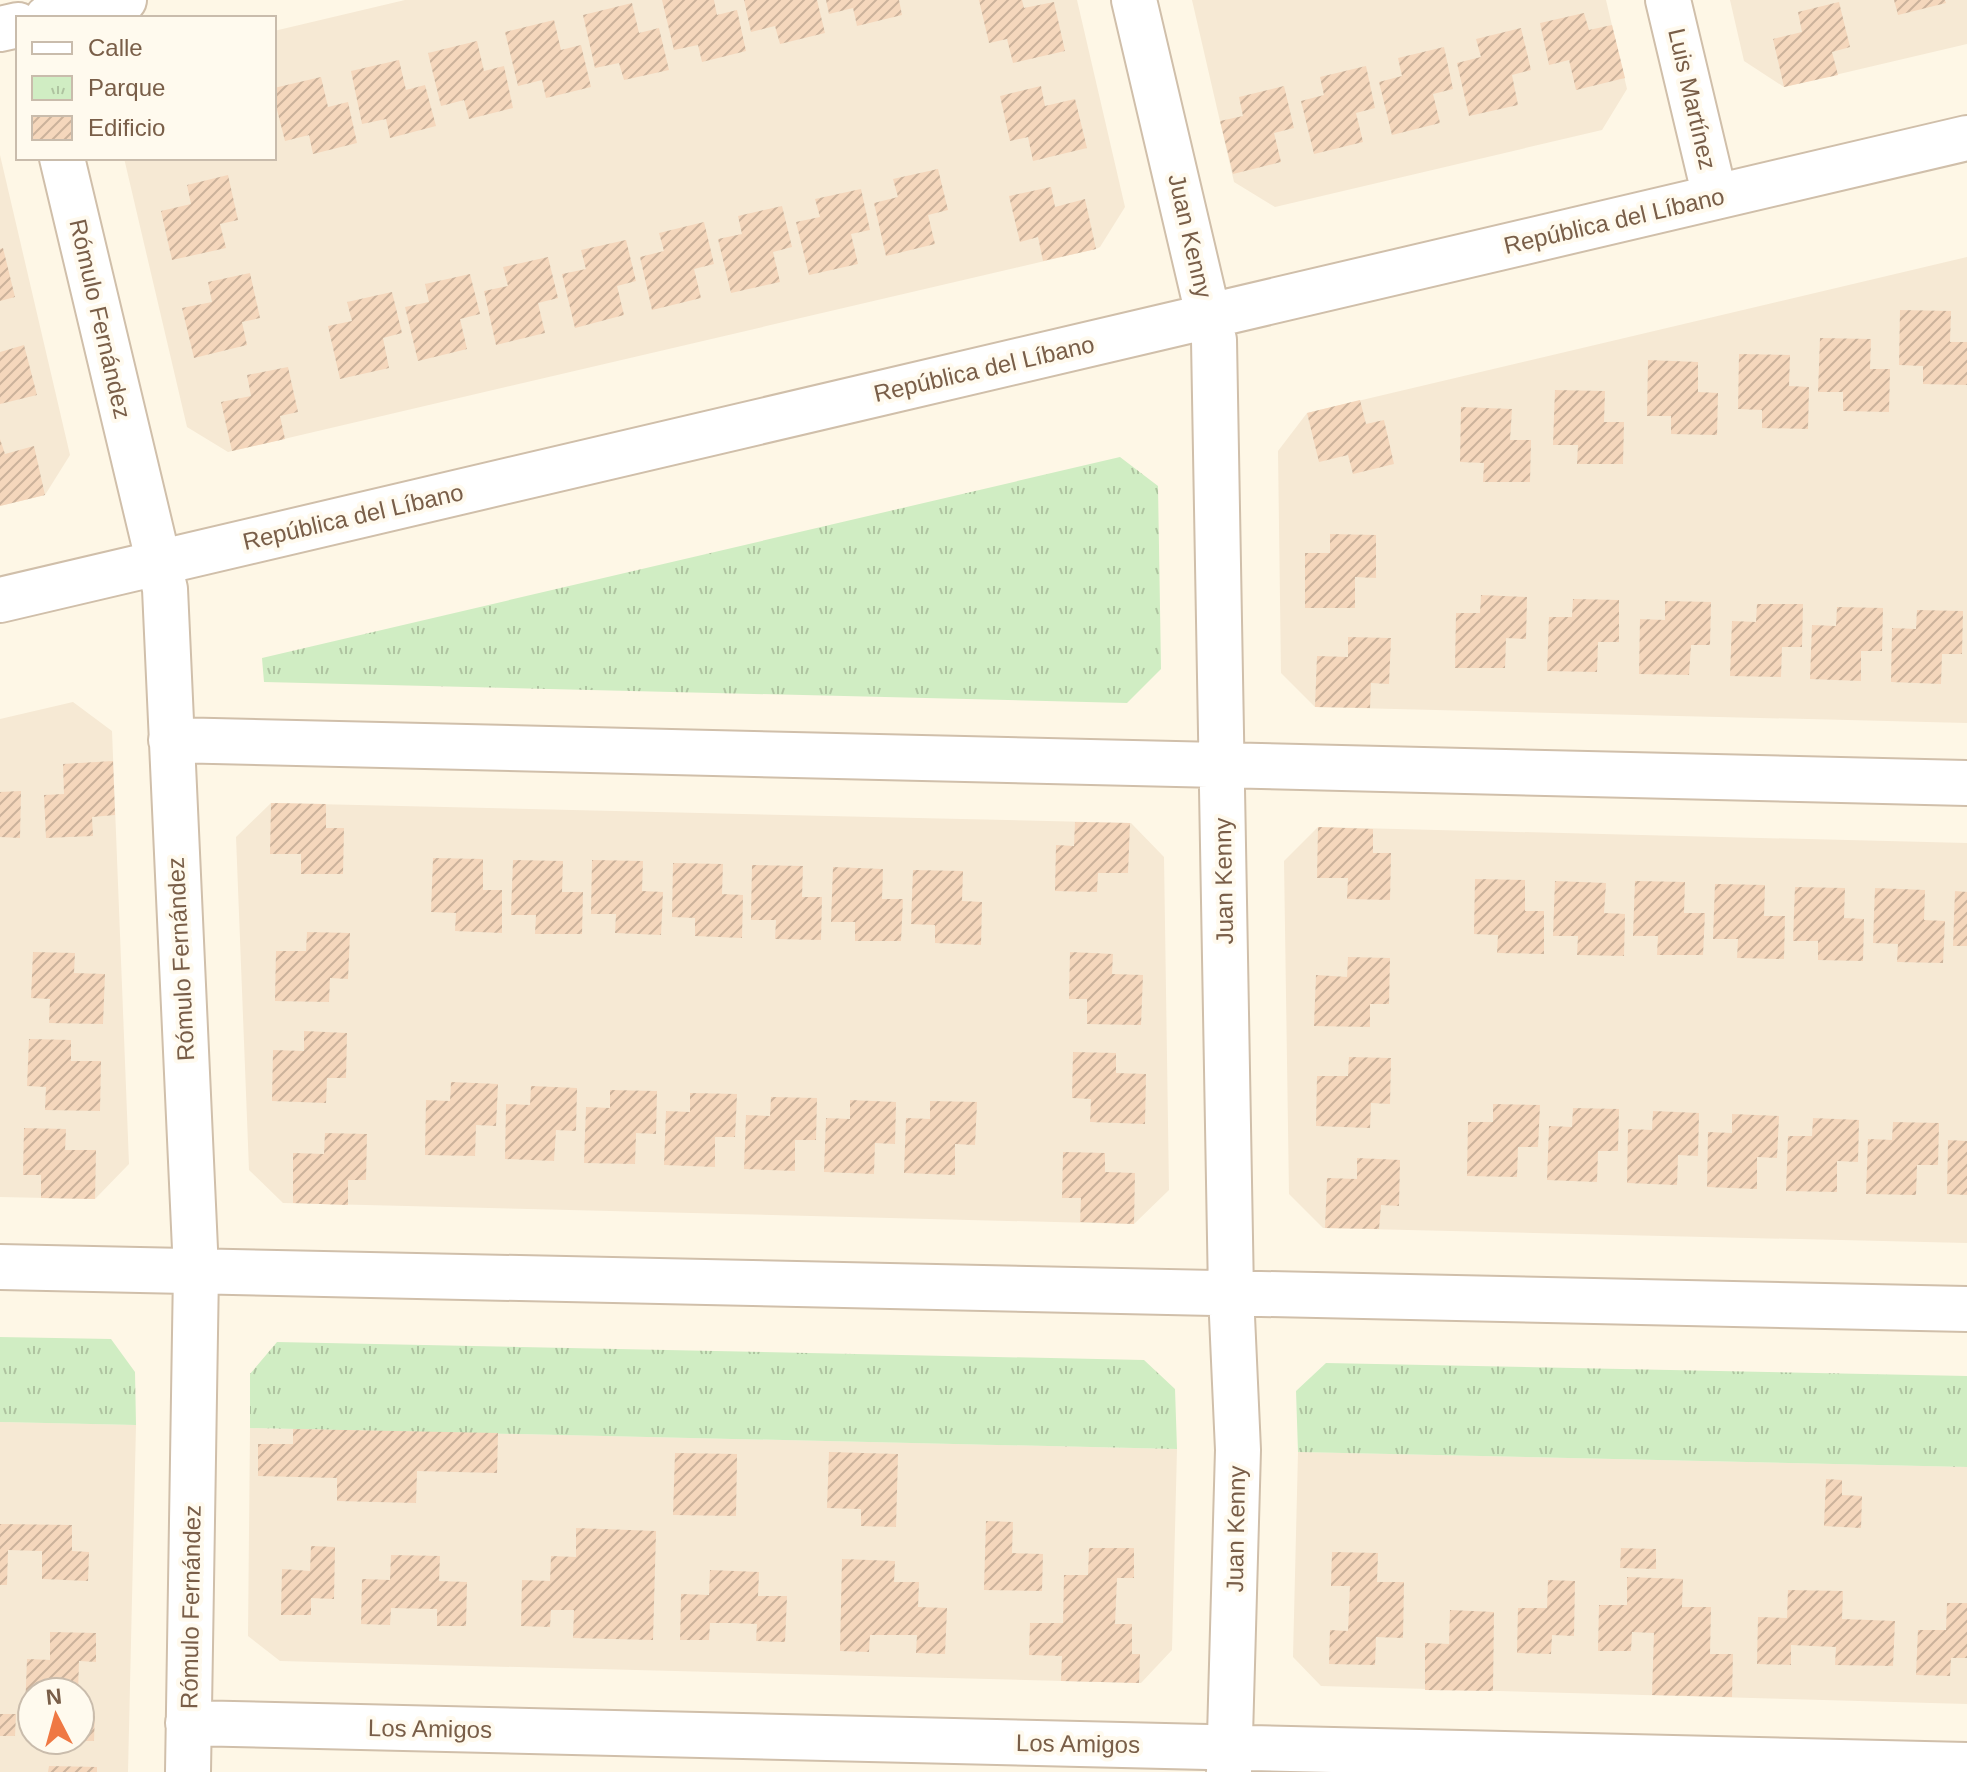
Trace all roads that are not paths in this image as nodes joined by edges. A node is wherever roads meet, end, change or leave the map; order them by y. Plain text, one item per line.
1 (124, 0) edge
2 (1134, 0) edge
3 (1668, 0) edge
4 (56, 16) edge
5 (1967, 138) edge
6 (62, 160) edge
7 (1715, 197) junction
8 (1209, 316) junction
9 (158, 563) junction
10 (0, 600) edge
11 (171, 740) junction
12 (1222, 765) junction
13 (1967, 783) edge
14 (0, 1267) edge
15 (196, 1271) junction
16 (1231, 1294) junction
17 (1967, 1309) edge
18 (188, 1723) junction
19 (713, 1754) edge
20 (1230, 1760) edge
21 (1967, 1765) edge
22 (1755, 1766) edge
23 (188, 1772) edge

1 - 4 street
2 - 8 street, Juan Kenny
3 - 7 street, Luis Martínez
5 - 7 street, República del Líbano
6 - 9 street, Rómulo Fernández
7 - 8 street, República del Líbano
8 - 9 street, República del Líbano
8 - 12 street, Juan Kenny
9 - 10 street, República del Líbano
9 - 11 street, Rómulo Fernández
11 - 12 street
11 - 15 street, Rómulo Fernández
12 - 13 street
12 - 16 street, Juan Kenny
14 - 15 street
15 - 16 street
15 - 18 street, Rómulo Fernández
16 - 17 street
16 - 20 street, Juan Kenny
18 - 19 street, Los Amigos
18 - 23 street, Rómulo Fernández
19 - 20 street, Los Amigos
20 - 22 street, Los Amigos
21 - 22 street, Los Amigos

